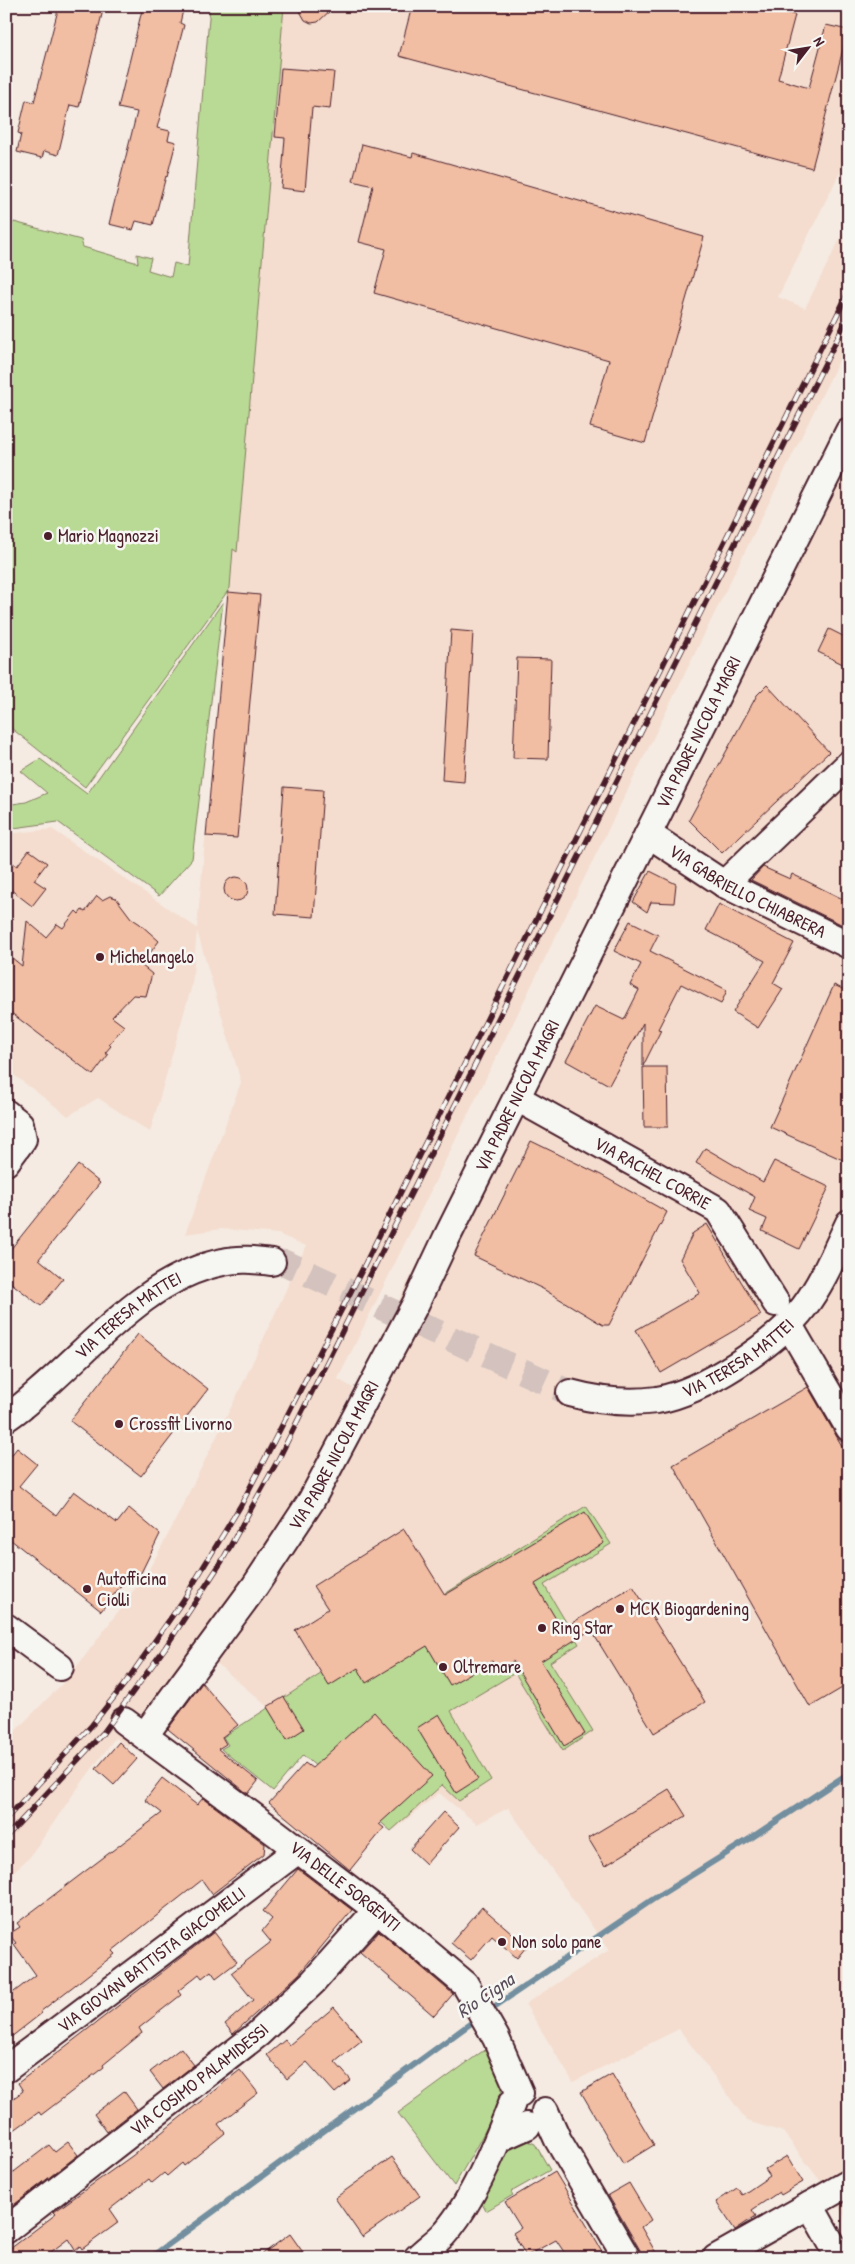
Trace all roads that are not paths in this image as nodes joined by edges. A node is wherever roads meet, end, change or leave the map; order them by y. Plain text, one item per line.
1 (849, 431) edge
2 (849, 764) edge
3 (648, 834) junction
4 (724, 884) junction
5 (849, 946) edge
6 (517, 1098) junction
7 (13, 1118) edge
8 (6, 1162) edge
9 (849, 1223) edge
10 (272, 1262) tunnel mouth
11 (782, 1314) junction
12 (570, 1392) tunnel mouth
13 (6, 1418) edge
14 (849, 1428) edge
15 (6, 1627) edge
16 (60, 1667) dead end
17 (124, 1721) dead end
18 (146, 1735) junction
19 (298, 1850) junction
20 (377, 1910) junction
21 (6, 2069) edge
22 (516, 2098) junction
23 (535, 2121) junction
24 (498, 2139) junction
25 (849, 2183) edge
26 (810, 2205) junction
27 (6, 2230) edge
28 (837, 2253) dead end
29 (417, 2258) edge
30 (627, 2258) edge
31 (716, 2258) edge

1 - 3 street, VIA PADRE NICOLA MAGRI
2 - 4 street
3 - 4 street, VIA GABRIELLO CHIABRERA
3 - 6 street, VIA PADRE NICOLA MAGRI
4 - 5 street, VIA GABRIELLO CHIABRERA
6 - 11 street, VIA RACHEL CORRIE
6 - 18 street, VIA PADRE NICOLA MAGRI
7 - 8 street
9 - 11 street, VIA TERESA MATTEI
10 - 13 street, VIA TERESA MATTEI
11 - 12 street, VIA TERESA MATTEI
11 - 14 street, VIA RACHEL CORRIE
15 - 16 street
17 - 18 street, VIA DELLE SORGENTI
18 - 19 street, VIA DELLE SORGENTI
19 - 20 street, VIA DELLE SORGENTI
19 - 21 street, VIA GIOVAN BATTISTA GIACOMELLI
20 - 22 street, VIA DELLE SORGENTI
20 - 27 street, VIA COSIMO PALAMIDESSI
22 - 23 street, VIA DELLE SORGENTI
22 - 24 street
23 - 24 street
23 - 30 street
24 - 29 street
25 - 26 street
26 - 28 street
26 - 31 street

